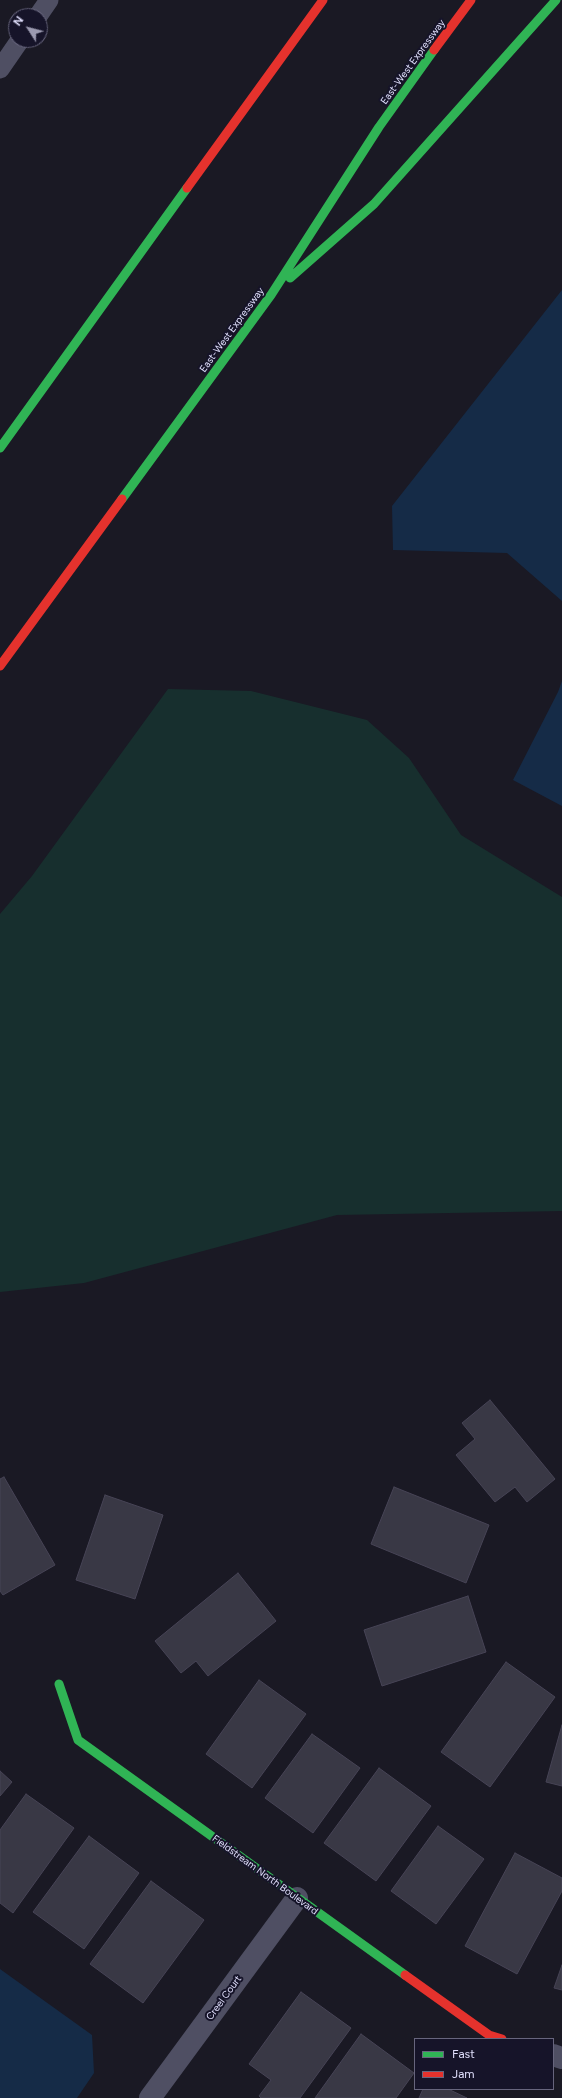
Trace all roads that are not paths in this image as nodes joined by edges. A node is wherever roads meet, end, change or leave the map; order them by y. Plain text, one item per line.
1 (323, 0) edge
2 (471, 0) edge
3 (556, 0) edge
4 (14, 48) edge
5 (0, 69) edge
6 (271, 295) junction
7 (0, 448) edge
8 (0, 666) edge
9 (59, 1684) dead end
10 (297, 1898) junction
11 (499, 2038) edge
12 (150, 2098) edge

1 - 7 main road
2 - 6 main road, East-West Expressway
3 - 6 main road
4 - 5 lane
6 - 8 main road, East-West Expressway
9 - 10 main road, Fieldstream North Boulevard
10 - 11 main road, Fieldstream North Boulevard
10 - 12 street, Creel Court

